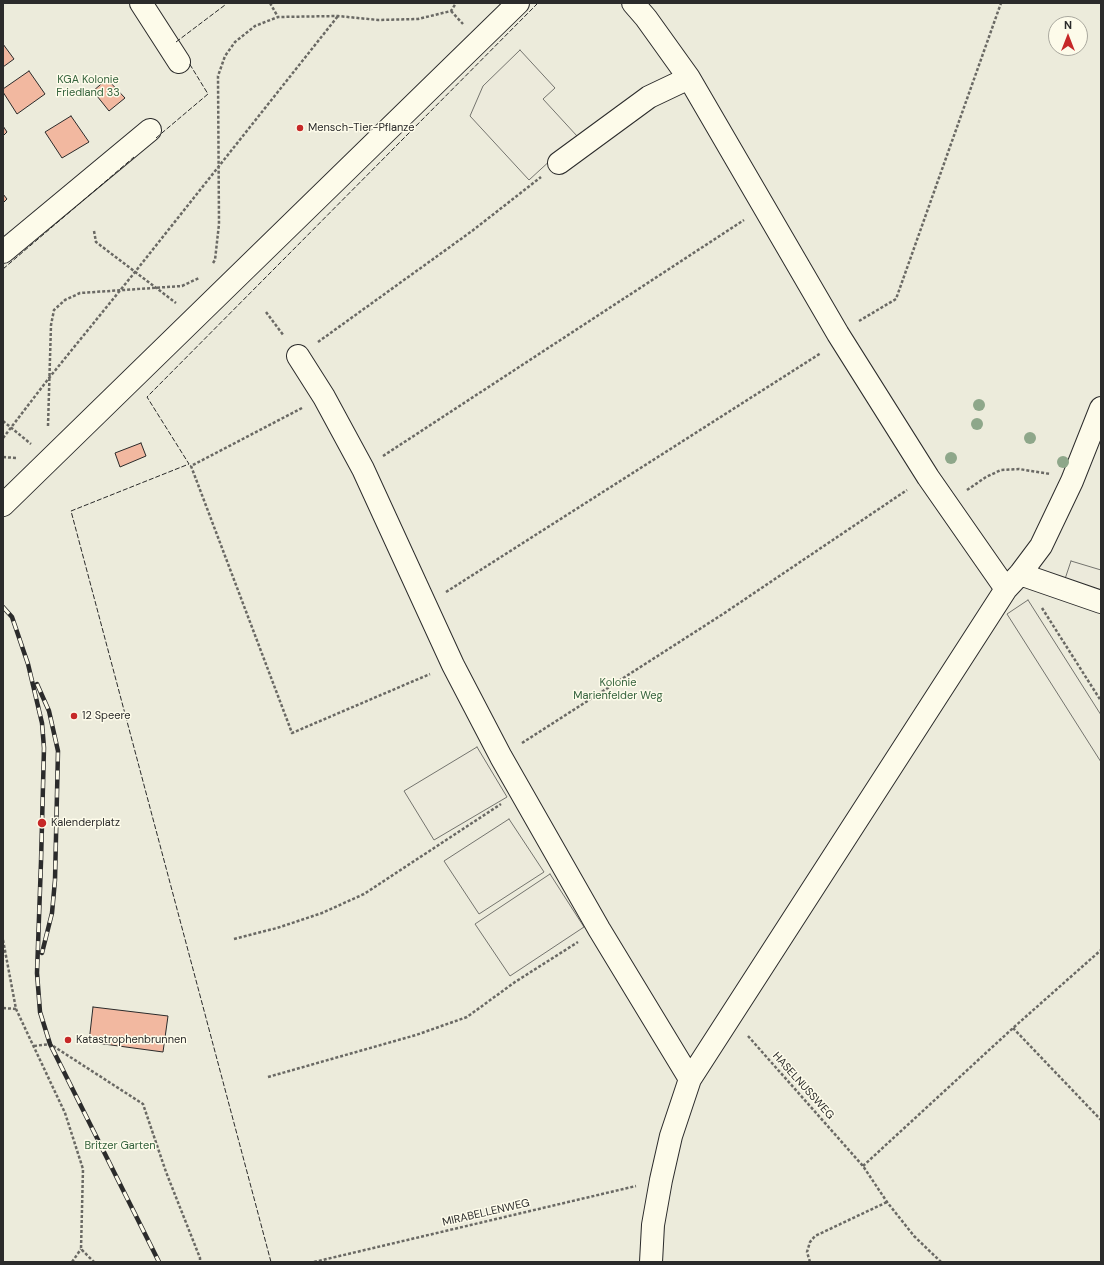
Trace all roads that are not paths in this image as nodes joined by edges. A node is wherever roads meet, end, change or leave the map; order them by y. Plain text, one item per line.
1 (141, 3) edge
2 (518, 3) edge
3 (633, 3) edge
4 (179, 62) dead end
5 (689, 78) junction
6 (150, 130) dead end
7 (559, 163) road end
8 (3, 252) edge
9 (298, 356) road end
10 (1101, 408) edge
11 (3, 505) edge
12 (1013, 582) junction
13 (1101, 602) edge
14 (690, 1079) junction
15 (651, 1262) edge

1 - 4 street
2 - 11 street
3 - 5 street
5 - 7 street
5 - 12 street
6 - 8 street
9 - 14 street
10 - 12 street
12 - 13 street
12 - 14 street
14 - 15 street

